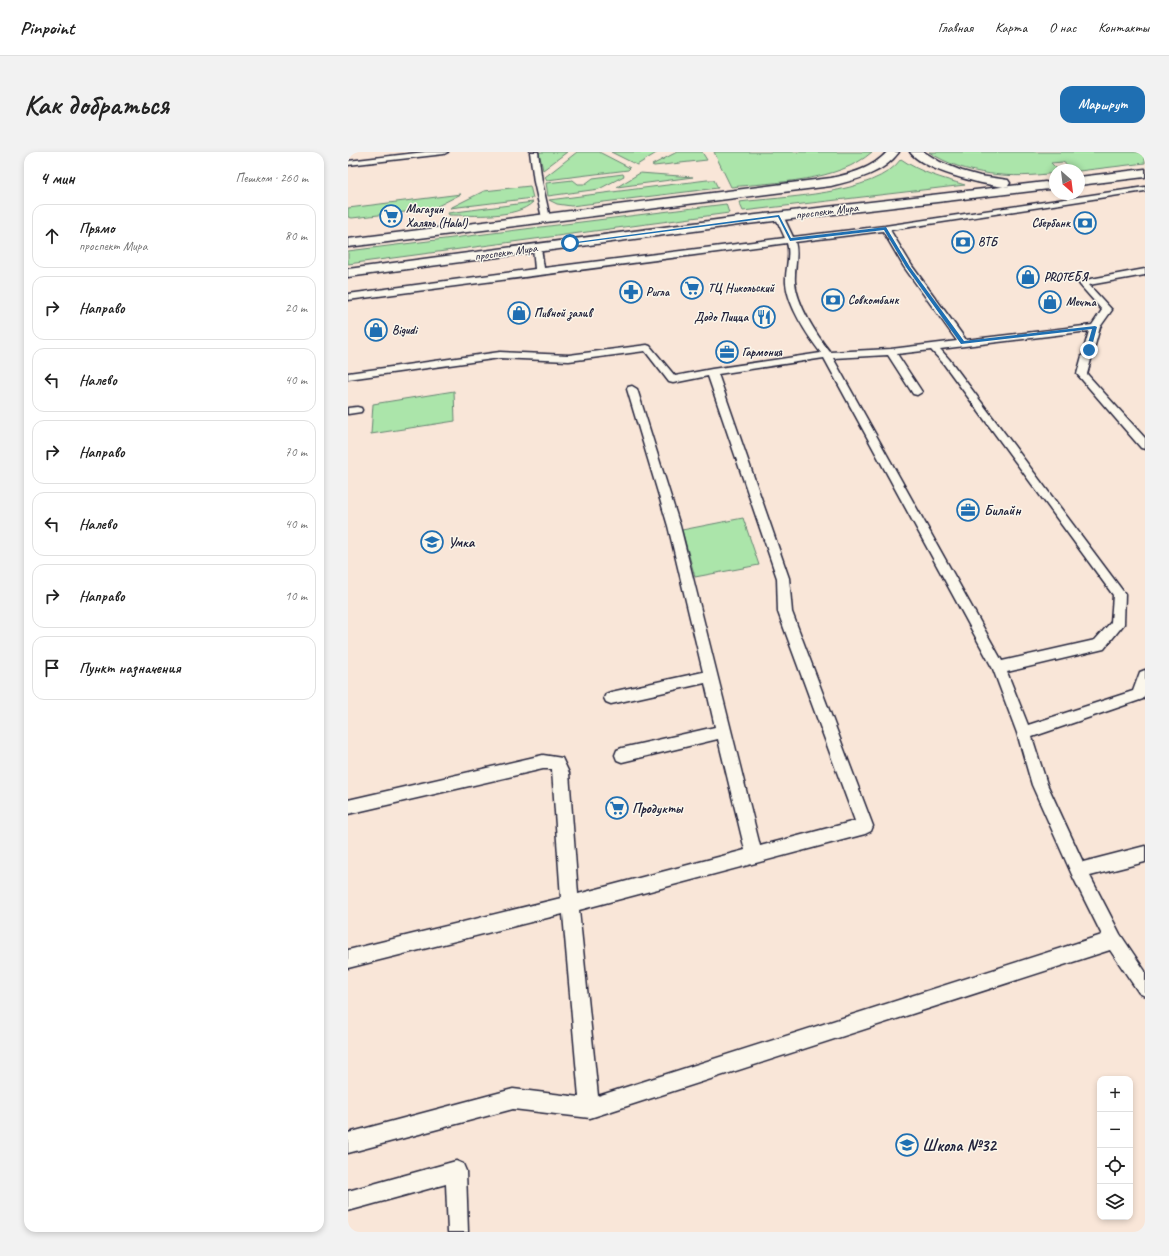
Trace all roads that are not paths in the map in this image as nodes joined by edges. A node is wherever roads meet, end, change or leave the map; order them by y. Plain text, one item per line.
1 (444, 152) edge
2 (534, 152) edge
3 (893, 152) edge
4 (916, 152) edge
5 (348, 163) edge
6 (1145, 172) edge
7 (1085, 180) edge
8 (1049, 185) edge
9 (1049, 185) edge
10 (1145, 190) edge
11 (779, 216) junction
12 (546, 218) junction
13 (885, 228) junction
14 (790, 240) junction
15 (348, 243) edge
16 (537, 248) junction
17 (540, 272) junction
18 (1145, 272) edge
19 (348, 273) edge
20 (348, 297) edge
21 (1095, 327) junction
22 (963, 343) junction
23 (933, 347) junction
24 (891, 352) junction
25 (827, 354) junction
26 (712, 372) junction
27 (348, 376) edge
28 (632, 389) dead end
29 (916, 392) dead end
30 (1145, 445) edge
31 (999, 668) junction
32 (711, 676) junction
33 (1145, 676) edge
34 (611, 698) dead end
35 (724, 731) junction
36 (1024, 733) junction
37 (622, 755) dead end
38 (348, 807) edge
39 (1145, 854) edge
40 (754, 856) junction
41 (1079, 871) junction
42 (570, 904) junction
43 (1114, 940) junction
44 (348, 959) edge
45 (1145, 988) edge
46 (590, 1108) junction
47 (348, 1144) edge
48 (348, 1201) edge
49 (458, 1232) edge

1 - 5 lane
2 - 12 lane
3 - 12 main road, проспект Мира
4 - 8 main road
6 - 7 main road
9 - 11 main road, проспект Мира
10 - 13 lane
11 - 14 lane
11 - 16 main road, проспект Мира
12 - 15 main road, проспект Мира
13 - 14 lane
13 - 22 lane
14 - 17 lane
14 - 25 lane
16 - 17 lane
16 - 19 main road, проспект Мира
17 - 20 lane
18 - 21 lane
21 - 22 lane
21 - 30 lane
22 - 23 lane
23 - 24 lane
23 - 31 lane
24 - 25 lane
24 - 29 lane
25 - 26 lane
25 - 31 lane
26 - 27 lane
26 - 40 lane
28 - 32 lane
31 - 36 lane
32 - 34 lane
32 - 35 lane
33 - 36 lane
35 - 37 lane
35 - 40 lane
36 - 41 lane
38 - 42 lane
39 - 41 lane
40 - 42 lane
41 - 43 lane
42 - 44 lane
42 - 46 lane
43 - 45 lane
43 - 46 lane
46 - 47 lane
48 - 49 lane

